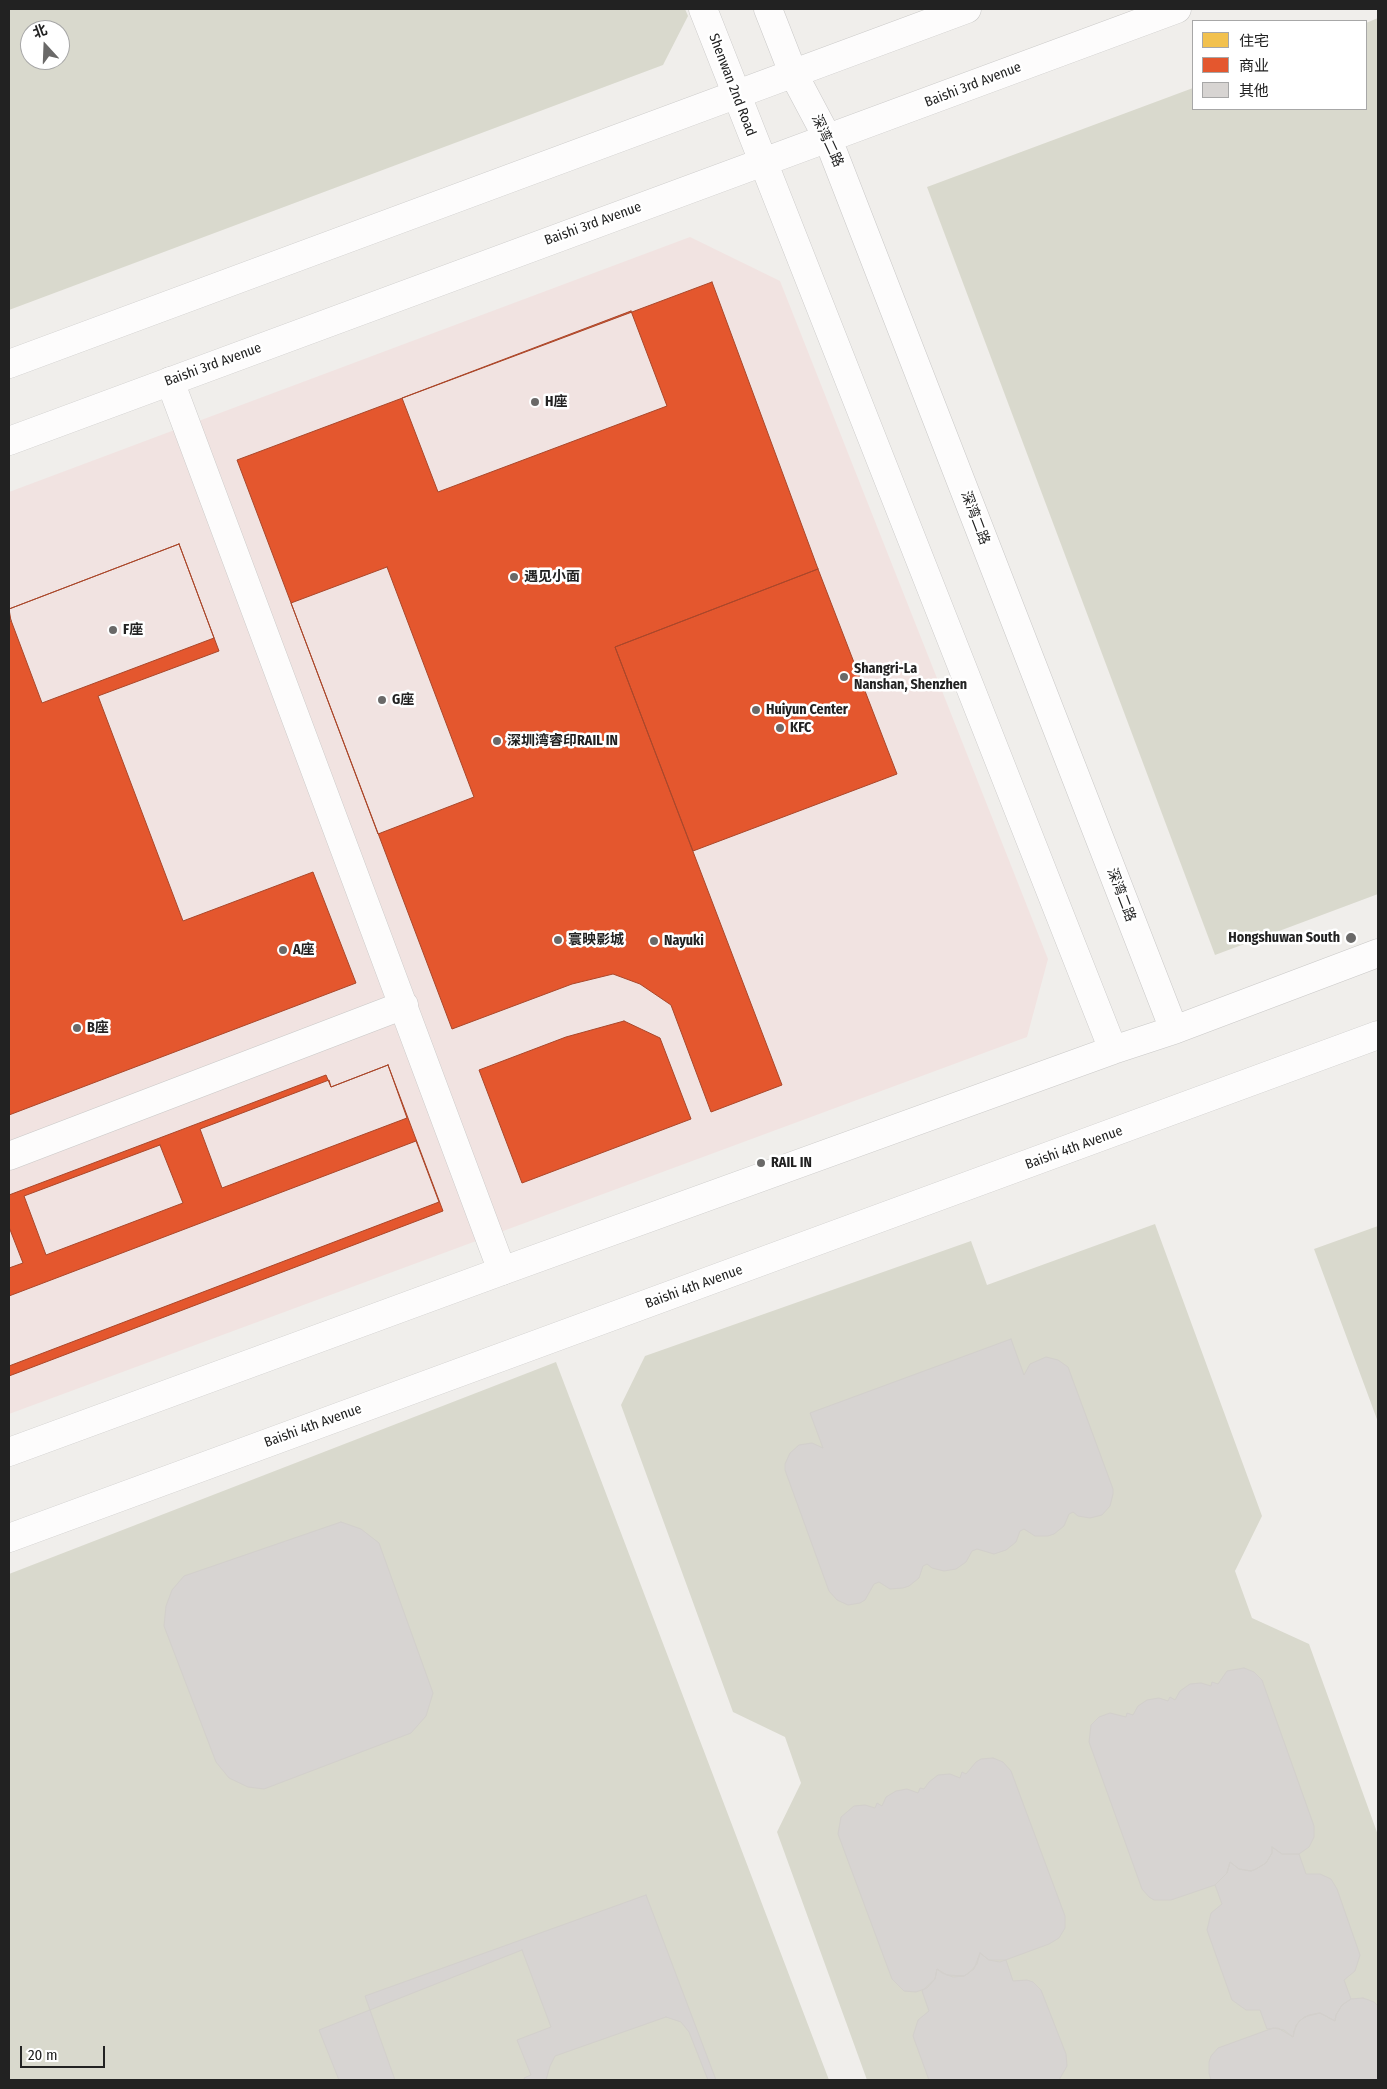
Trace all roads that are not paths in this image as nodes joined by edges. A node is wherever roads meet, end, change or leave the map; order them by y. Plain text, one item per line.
1 (703, 9) edge
2 (768, 9) edge
3 (966, 9) edge
4 (1177, 9) edge
5 (793, 73) junction
6 (736, 94) junction
7 (828, 139) junction
8 (762, 161) junction
9 (9, 364) edge
10 (170, 381) junction
11 (9, 441) edge
12 (1378, 953) edge
13 (404, 1005) junction
14 (1174, 1030) junction
15 (1378, 1035) edge
16 (1113, 1050) junction
17 (9, 1156) edge
18 (502, 1271) junction
19 (9, 1452) edge
20 (9, 1538) edge

1 - 6 street, Shenwan 2nd Road
2 - 5 street, 深湾二路
3 - 5 street
4 - 7 street, Baishi 3rd Avenue
5 - 6 street
5 - 7 street, 深湾二路
6 - 8 street, Shenwan 2nd Road
6 - 9 street
7 - 8 street, Baishi 3rd Avenue
7 - 14 street, 深湾二路
8 - 10 street, Baishi 3rd Avenue
8 - 16 street
10 - 11 street, Baishi 3rd Avenue
10 - 13 street
12 - 14 street
13 - 17 street
13 - 18 street
14 - 16 street
15 - 20 street, Baishi 4th Avenue
16 - 18 street
18 - 19 street

